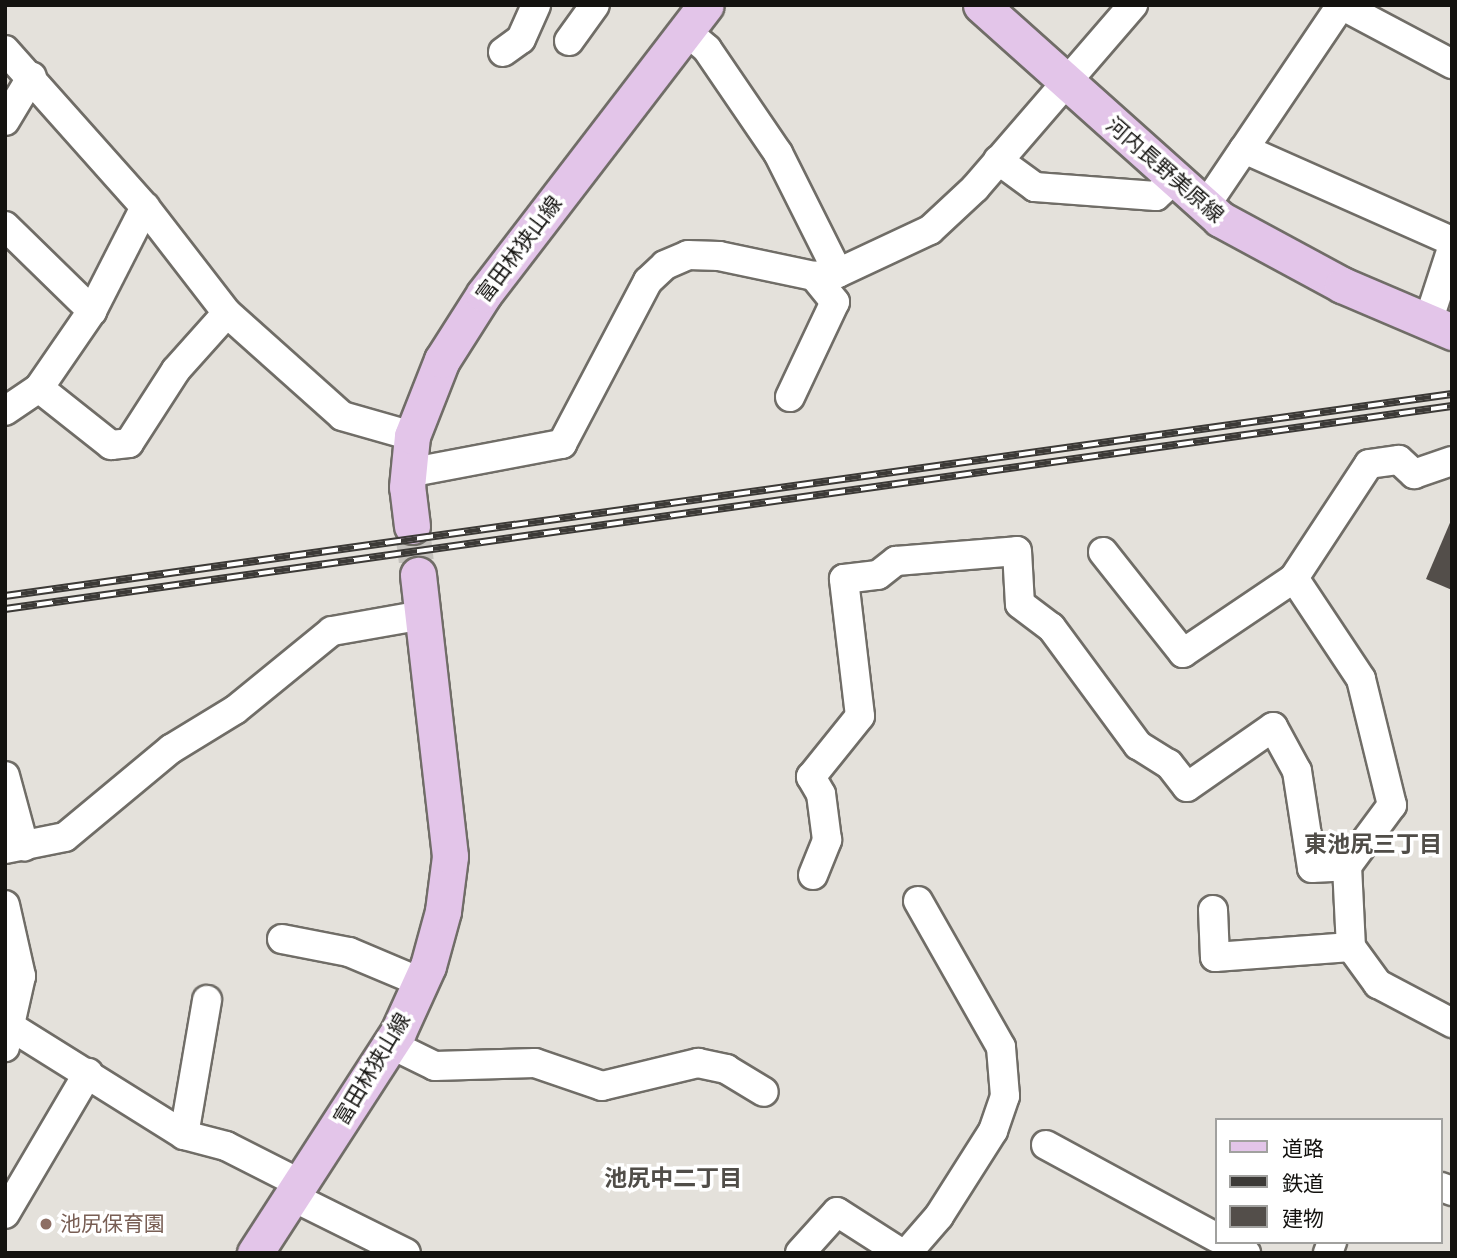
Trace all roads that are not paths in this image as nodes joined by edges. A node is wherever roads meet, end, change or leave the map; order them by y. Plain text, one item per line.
1 (536, 5) edge
2 (981, 5) edge
3 (1133, 5) edge
4 (1341, 5) edge
5 (693, 15) edge
6 (5, 50) edge
7 (503, 52) dead end
8 (1452, 64) edge
9 (32, 76) junction
10 (1063, 81) junction
11 (5, 121) edge
12 (1244, 149) junction
13 (998, 160) junction
14 (1172, 181) junction
15 (145, 207) junction
16 (1204, 208) junction
17 (5, 226) edge
18 (1452, 241) edge
19 (1452, 248) edge
20 (826, 275) junction
21 (92, 311) junction
22 (227, 313) junction
23 (1440, 327) edge
24 (39, 388) junction
25 (790, 397) dead end
26 (5, 411) edge
27 (412, 436) junction
28 (1452, 461) edge
29 (408, 473) junction
30 (412, 526) tunnel mouth
31 (1103, 552) dead end
32 (418, 575) tunnel mouth
33 (1294, 578) junction
34 (423, 615) junction
35 (5, 776) edge
36 (14, 847) edge
37 (1347, 866) junction
38 (813, 875) dead end
39 (918, 901) dead end
40 (5, 905) edge
41 (1213, 911) dead end
42 (282, 939) dead end
43 (1351, 947) junction
44 (420, 982) junction
45 (206, 1000) dead end
46 (1452, 1023) edge
47 (8, 1032) edge
48 (390, 1044) junction
49 (88, 1073) junction
50 (764, 1092) dead end
51 (184, 1135) junction
52 (1046, 1145) dead end
53 (297, 1190) junction
54 (5, 1214) edge
55 (1216, 1237) edge
56 (1229, 1244) edge
57 (255, 1253) edge
58 (405, 1253) edge
59 (800, 1253) edge
60 (901, 1253) edge
61 (907, 1253) edge
62 (1246, 1253) edge

1 - 7 street
2 - 10 main road, 河内長野美原線
3 - 10 street
4 - 8 street
4 - 12 street
5 - 20 street
5 - 27 main road, 富田林狭山線
6 - 9 street
9 - 11 street
9 - 15 street
10 - 13 street
10 - 14 main road, 河内長野美原線
12 - 16 street
12 - 18 street
13 - 14 street
13 - 20 street
14 - 16 main road, 河内長野美原線
15 - 21 street
15 - 22 street
16 - 23 main road, 河内長野美原線
17 - 21 street
19 - 23 street
20 - 25 street
20 - 29 street
21 - 24 street
22 - 24 street
22 - 27 street
24 - 26 street
27 - 29 main road, 富田林狭山線
28 - 33 street
29 - 30 main road, 富田林狭山線
31 - 33 street
32 - 34 main road, 富田林狭山線
33 - 37 street
34 - 36 street
34 - 44 main road, 富田林狭山線
35 - 36 street
37 - 38 street
37 - 43 street
39 - 61 street
40 - 47 street
41 - 43 street
42 - 44 street
43 - 46 street
44 - 48 main road, 富田林狭山線
45 - 51 street
47 - 49 street
48 - 50 street
48 - 53 main road, 富田林狭山線
49 - 51 street
49 - 54 street
51 - 53 street
52 - 55 street
53 - 57 main road, 富田林狭山線
53 - 58 street
56 - 62 street
59 - 60 street

